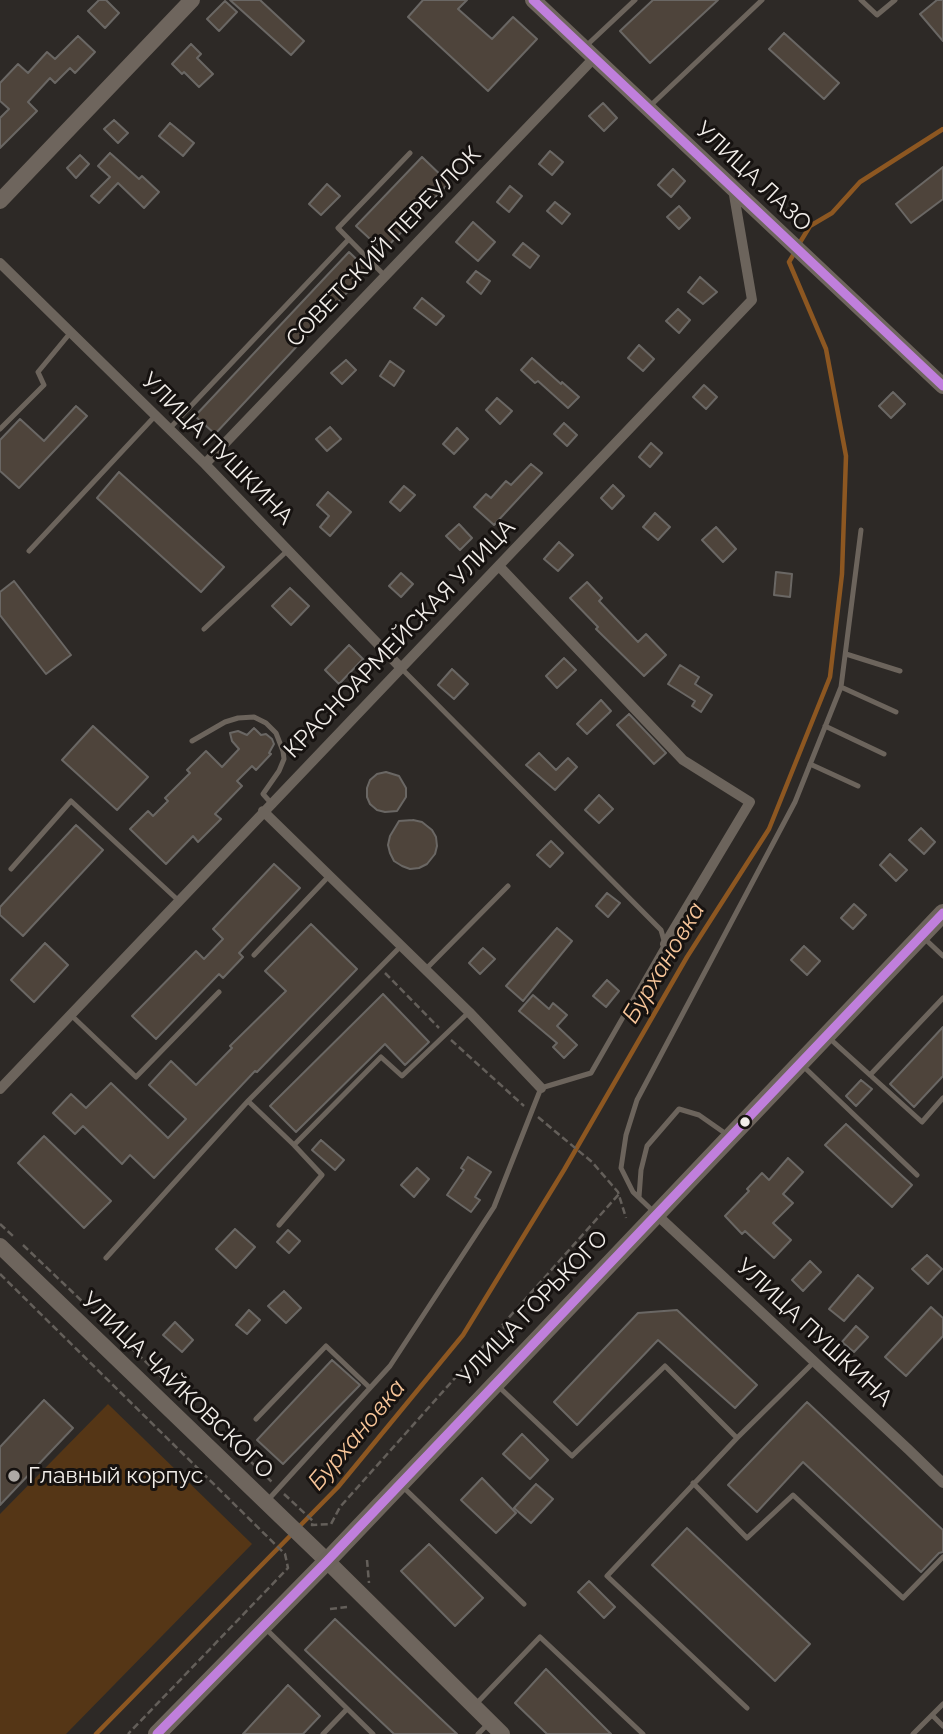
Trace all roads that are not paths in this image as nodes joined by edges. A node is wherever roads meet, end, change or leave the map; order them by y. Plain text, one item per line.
1 (192, 0) edge
2 (533, 0) edge
3 (635, 0) edge
4 (762, 0) edge
5 (862, 0) edge
6 (895, 0) edge
7 (589, 53) junction
8 (647, 109) junction
9 (410, 153) dead end
10 (733, 189) junction
11 (0, 201) edge
12 (348, 240) junction
13 (0, 263) edge
14 (385, 276) junction
15 (71, 332) junction
16 (943, 386) edge
17 (156, 415) junction
18 (0, 429) edge
19 (169, 429) junction
20 (205, 464) junction
21 (860, 530) dead end
22 (288, 550) junction
23 (29, 551) dead end
24 (499, 566) junction
25 (204, 629) dead end
26 (846, 654) junction
27 (401, 668) junction
28 (900, 671) dead end
29 (841, 687) junction
30 (896, 712) dead end
31 (825, 726) junction
32 (192, 741) dead end
33 (884, 754) dead end
34 (810, 764) junction
35 (858, 786) dead end
36 (267, 807) junction
37 (11, 869) dead end
38 (329, 876) junction
39 (508, 886) dead end
40 (180, 902) junction
41 (943, 913) edge
42 (920, 936) junction
43 (665, 944) junction
44 (401, 946) junction
45 (254, 955) dead end
46 (943, 956) edge
47 (425, 970) junction
48 (219, 992) dead end
49 (943, 998) edge
50 (469, 1012) junction
51 (71, 1016) junction
52 (826, 1035) junction
53 (800, 1063) junction
54 (870, 1075) junction
55 (541, 1088) junction
56 (0, 1089) edge
57 (943, 1098) edge
58 (248, 1101) junction
59 (730, 1136) junction
60 (294, 1145) junction
61 (917, 1175) dead end
62 (639, 1198) junction
63 (656, 1214) junction
64 (279, 1225) dead end
65 (0, 1246) edge
66 (106, 1258) dead end
67 (814, 1361) junction
68 (495, 1383) junction
69 (370, 1388) junction
70 (256, 1419) dead end
71 (737, 1438) junction
72 (943, 1482) edge
73 (693, 1483) junction
74 (400, 1484) junction
75 (265, 1502) junction
76 (943, 1557) edge
77 (327, 1561) junction
78 (524, 1604) dead end
79 (262, 1626) junction
80 (943, 1703) edge
81 (473, 1707) junction
82 (747, 1708) dead end
83 (347, 1709) junction
84 (932, 1715) junction
85 (943, 1726) edge
86 (496, 1728) edge
87 (157, 1734) edge
88 (323, 1734) edge
89 (373, 1734) edge
90 (478, 1734) edge
91 (643, 1734) edge
92 (913, 1734) edge

1 - 11 main road
2 - 7 main road, УЛИЦА ЛАЗО
3 - 7 lane
4 - 8 lane
5 - 6 lane
7 - 8 main road, УЛИЦА ЛАЗО
7 - 14 street, СОВЕТСКИЙ ПЕРЕУЛОК
8 - 10 main road, УЛИЦА ЛАЗО
9 - 12 lane
10 - 16 main road, УЛИЦА ЛАЗО
10 - 24 street, КРАСНОАРМЕЙСКАЯ УЛИЦА
12 - 14 lane
12 - 19 lane
13 - 15 street, УЛИЦА ПУШКИНА
14 - 20 street, СОВЕТСКИЙ ПЕРЕУЛОК
15 - 17 street, УЛИЦА ПУШКИНА
15 - 18 lane
17 - 19 street, УЛИЦА ПУШКИНА
17 - 23 lane
19 - 20 street, УЛИЦА ПУШКИНА
20 - 22 street, УЛИЦА ПУШКИНА
21 - 26 lane
22 - 25 lane
22 - 27 street, УЛИЦА ПУШКИНА
24 - 27 street, КРАСНОАРМЕЙСКАЯ УЛИЦА
24 - 43 street
26 - 28 lane
26 - 29 lane
27 - 36 street, КРАСНОАРМЕЙСКАЯ УЛИЦА
27 - 43 lane
29 - 30 lane
29 - 31 lane
31 - 33 lane
31 - 34 lane
32 - 36 lane
34 - 35 lane
34 - 62 lane
36 - 38 street
36 - 40 street, КРАСНОАРМЕЙСКАЯ УЛИЦА
37 - 40 lane
38 - 44 street
38 - 45 lane
39 - 47 lane
40 - 51 street, КРАСНОАРМЕЙСКАЯ УЛИЦА
41 - 42 main road, УЛИЦА ГОРЬКОГО
42 - 46 lane
42 - 52 main road, УЛИЦА ГОРЬКОГО
43 - 55 lane
44 - 47 street
44 - 58 lane
47 - 50 street
48 - 51 lane
49 - 54 lane
50 - 55 street
50 - 60 lane
51 - 56 street, КРАСНОАРМЕЙСКАЯ УЛИЦА
52 - 53 main road, УЛИЦА ГОРЬКОГО
52 - 54 lane
53 - 59 main road, УЛИЦА ГОРЬКОГО
53 - 61 lane
54 - 57 lane
55 - 69 lane
58 - 60 lane
58 - 66 lane
59 - 62 lane
59 - 63 main road, УЛИЦА ГОРЬКОГО
60 - 64 lane
62 - 63 lane
63 - 67 street, УЛИЦА ПУШКИНА
63 - 68 main road, УЛИЦА ГОРЬКОГО
65 - 75 main road, УЛИЦА ЧАЙКОВСКОГО
67 - 71 lane
67 - 72 street, УЛИЦА ПУШКИНА
68 - 71 lane
68 - 74 main road, УЛИЦА ГОРЬКОГО
69 - 70 lane
69 - 75 lane
71 - 73 lane
73 - 76 lane
73 - 82 lane
74 - 77 main road, УЛИЦА ГОРЬКОГО
74 - 78 lane
75 - 77 main road, УЛИЦА ЧАЙКОВСКОГО
77 - 79 main road, УЛИЦА ГОРЬКОГО
77 - 81 main road, УЛИЦА ЧАЙКОВСКОГО
79 - 83 lane
79 - 87 main road, УЛИЦА ГОРЬКОГО
80 - 84 lane
81 - 86 main road, УЛИЦА ЧАЙКОВСКОГО
81 - 91 lane
83 - 88 lane
83 - 89 lane
84 - 85 lane
84 - 92 lane
86 - 90 lane

